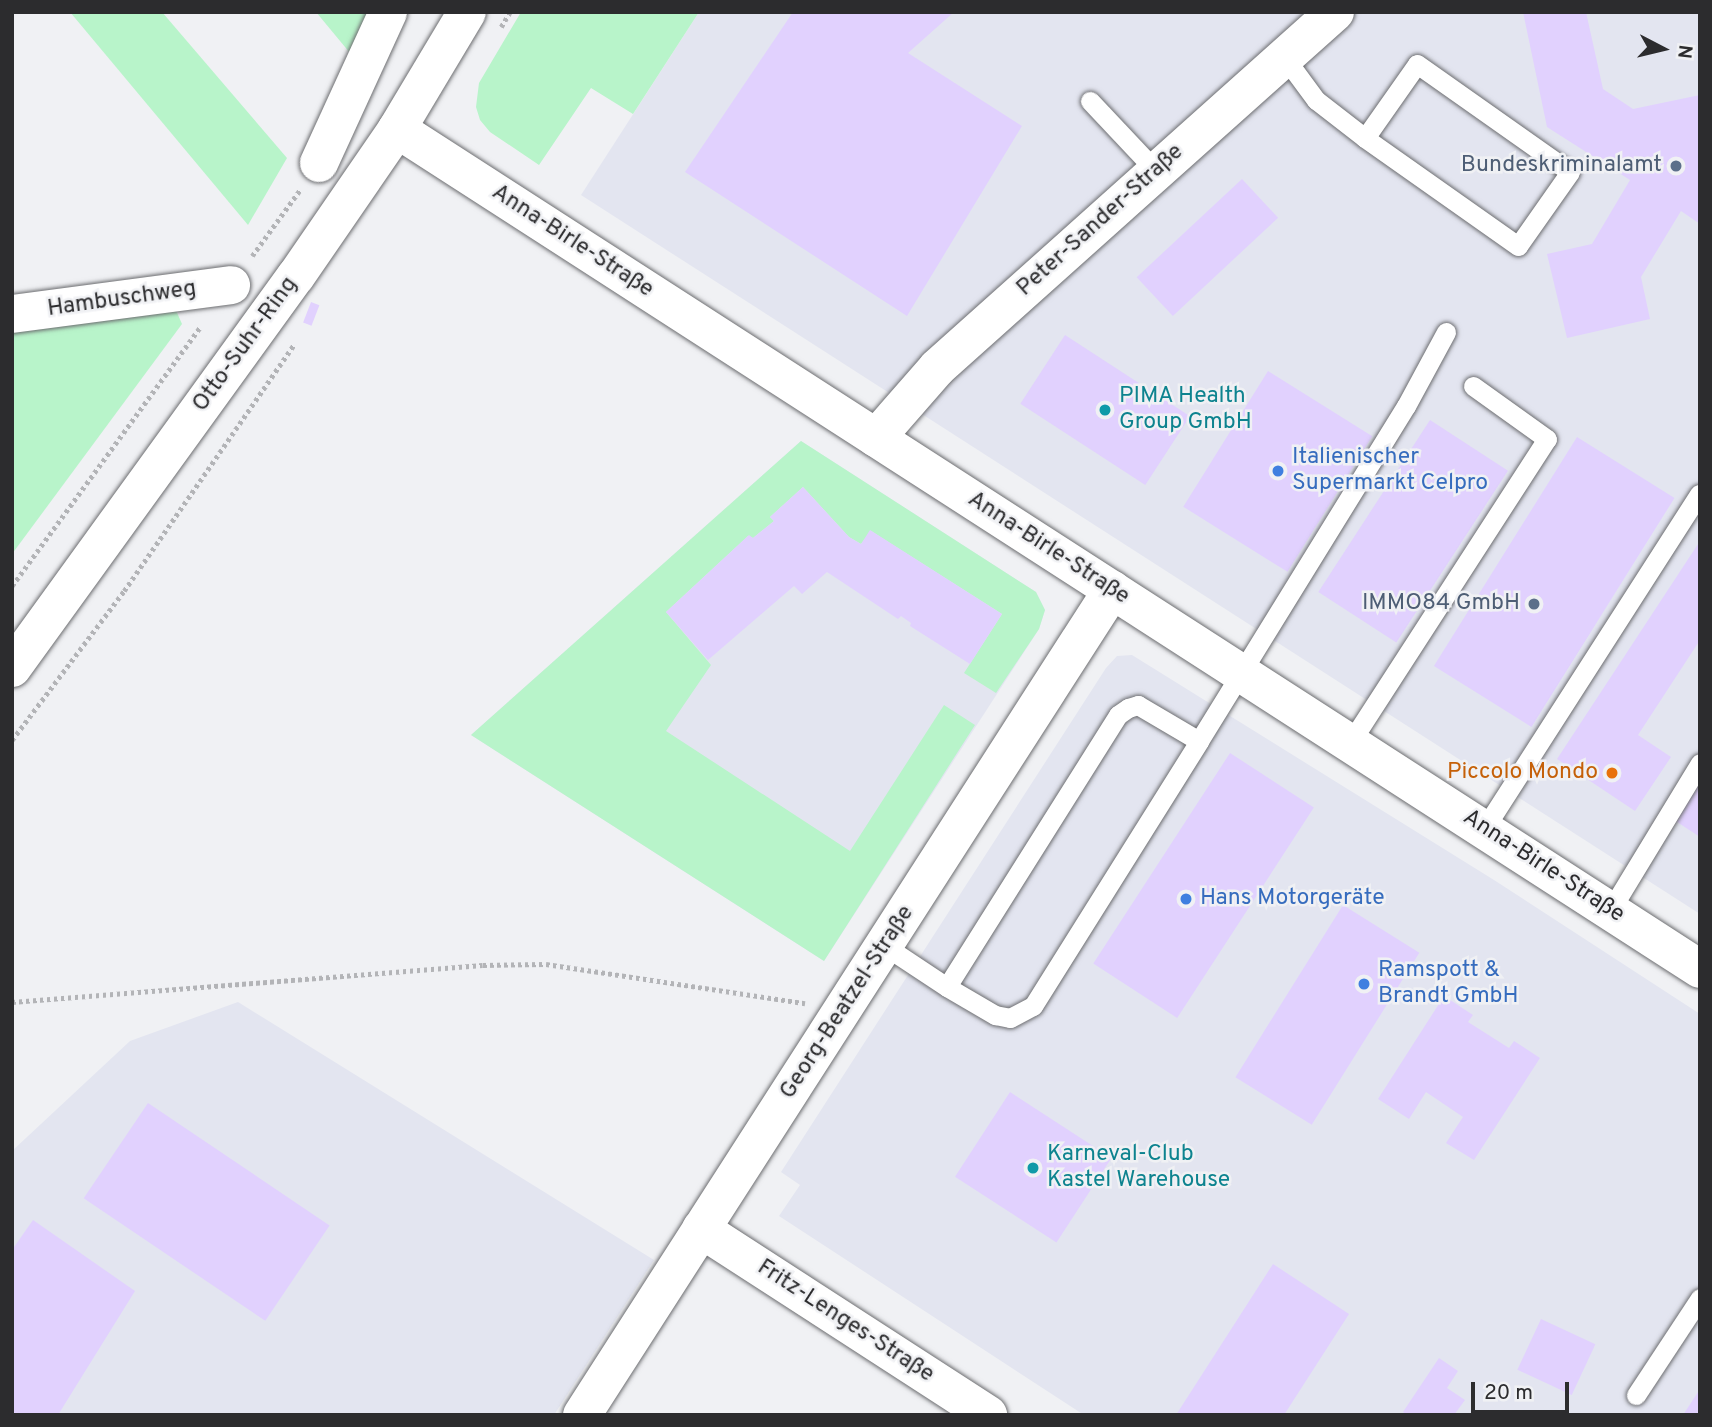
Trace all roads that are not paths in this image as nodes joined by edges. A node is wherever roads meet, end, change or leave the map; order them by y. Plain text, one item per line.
1 (388, 12) edge
2 (467, 12) edge
3 (1335, 12) edge
4 (1285, 58) junction
5 (1090, 101) dead end
6 (397, 129) junction
7 (1364, 138) junction
8 (319, 163) road end
9 (1157, 172) junction
10 (231, 285) road end
11 (12, 314) edge
12 (1446, 332) dead end
13 (1473, 386) dead end
14 (876, 438) junction
15 (1699, 494) edge
16 (1112, 590) junction
17 (12, 668) edge
18 (1241, 673) junction
19 (1199, 741) junction
20 (1350, 743) junction
21 (1700, 763) edge
22 (1484, 829) junction
23 (1610, 911) junction
24 (885, 946) junction
25 (1700, 969) edge
26 (947, 987) junction
27 (701, 1229) junction
28 (1700, 1298) edge
29 (1636, 1395) dead end
30 (582, 1415) edge
31 (988, 1415) edge

1 - 8 street
2 - 6 street, Otto-Suhr-Ring
3 - 4 street, Peter-Sander-Straße
4 - 7 lane
4 - 9 street, Peter-Sander-Straße
5 - 9 lane
6 - 14 street, Anna-Birle-Straße
6 - 17 street, Otto-Suhr-Ring
7 - 7 lane
9 - 14 street, Peter-Sander-Straße
10 - 11 street, Hambuschweg
12 - 18 lane
13 - 20 lane
14 - 16 street, Anna-Birle-Straße
15 - 22 lane
16 - 18 street, Anna-Birle-Straße
16 - 24 street, Georg-Beatzel-Straße
18 - 19 lane
18 - 20 street, Anna-Birle-Straße
19 - 26 lane
19 - 26 lane
20 - 22 street, Anna-Birle-Straße
21 - 23 lane
22 - 23 street, Anna-Birle-Straße
23 - 25 street, Anna-Birle-Straße
24 - 26 lane
24 - 27 street, Georg-Beatzel-Straße
27 - 30 street, Georg-Beatzel-Straße
27 - 31 street, Fritz-Lenges-Straße
28 - 29 lane

